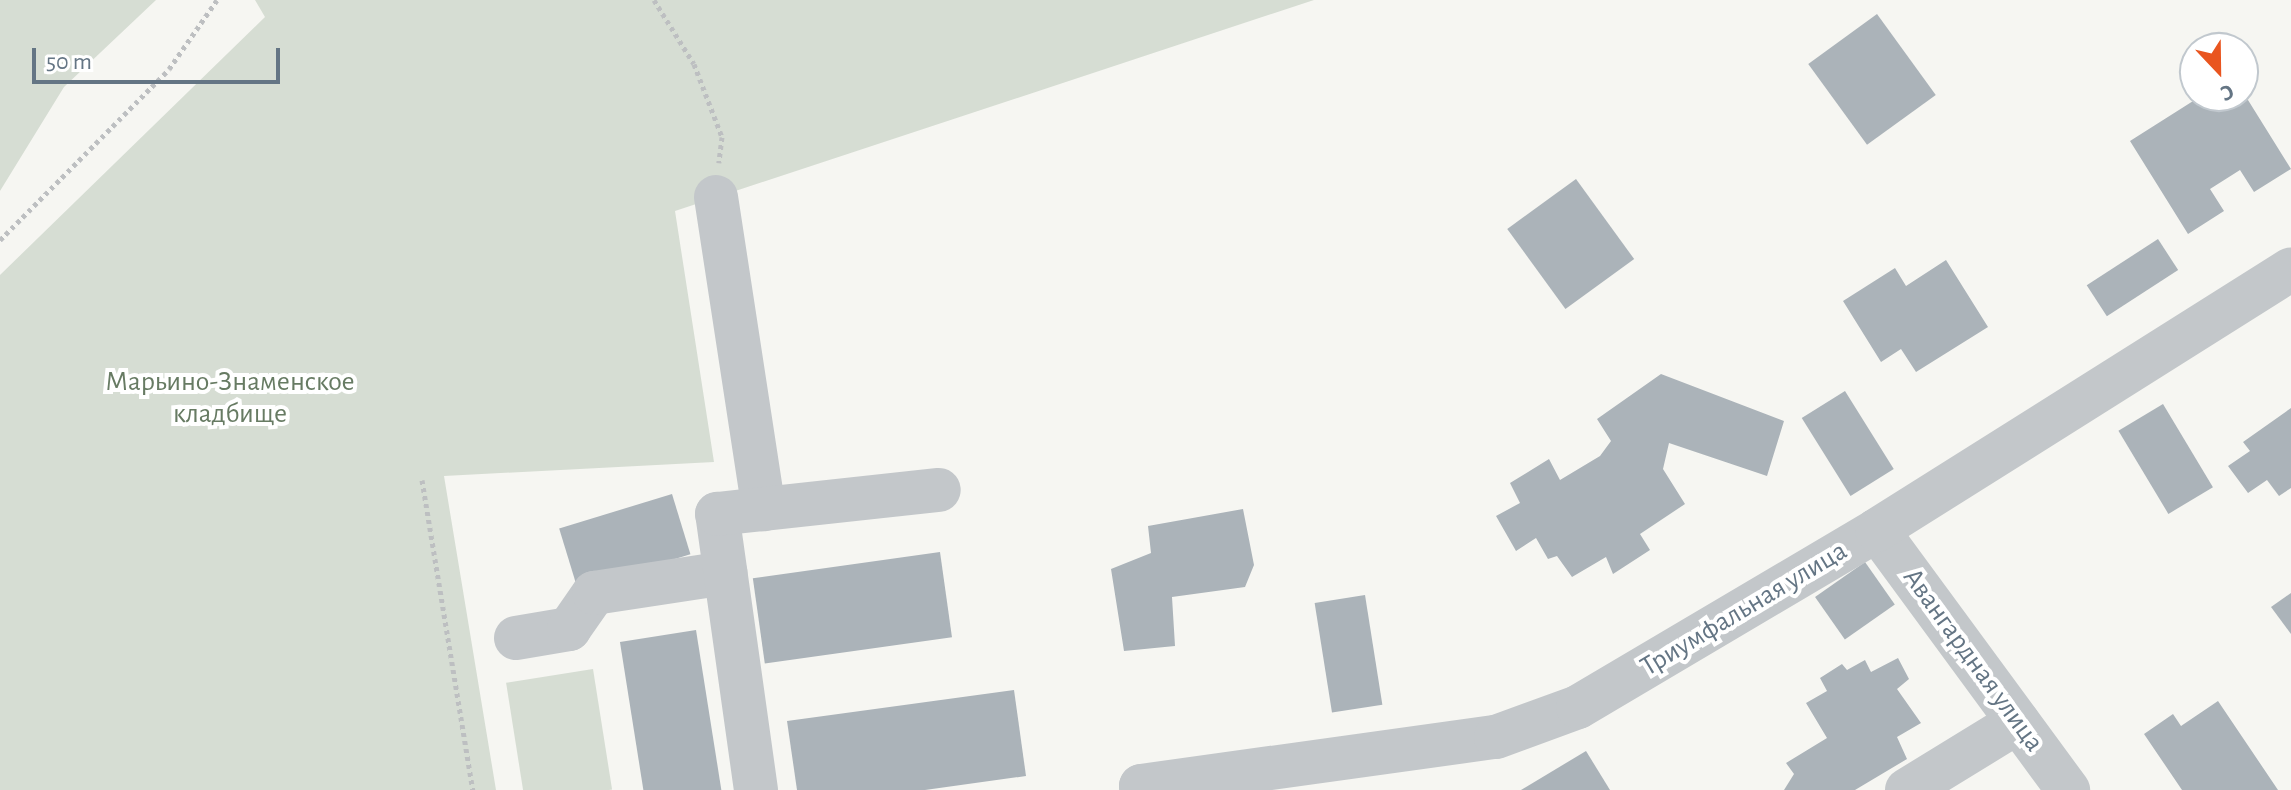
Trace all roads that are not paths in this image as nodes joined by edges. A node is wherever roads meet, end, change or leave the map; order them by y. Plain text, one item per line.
1 (716, 197) road end
2 (2291, 269) edge
3 (939, 490) dead end
4 (764, 509) junction
5 (1877, 530) junction
6 (725, 573) junction
7 (516, 638) dead end
8 (2018, 722) junction
9 (756, 790) edge
10 (1142, 790) edge
11 (1907, 790) edge
12 (2068, 790) edge

1 - 4 street
2 - 5 street, Триумфальная улица
3 - 4 street
4 - 6 street
5 - 8 street, Авангардная улица
5 - 10 street, Триумфальная улица
6 - 7 street
6 - 9 street
8 - 11 street
8 - 12 street, Авангардная улица

